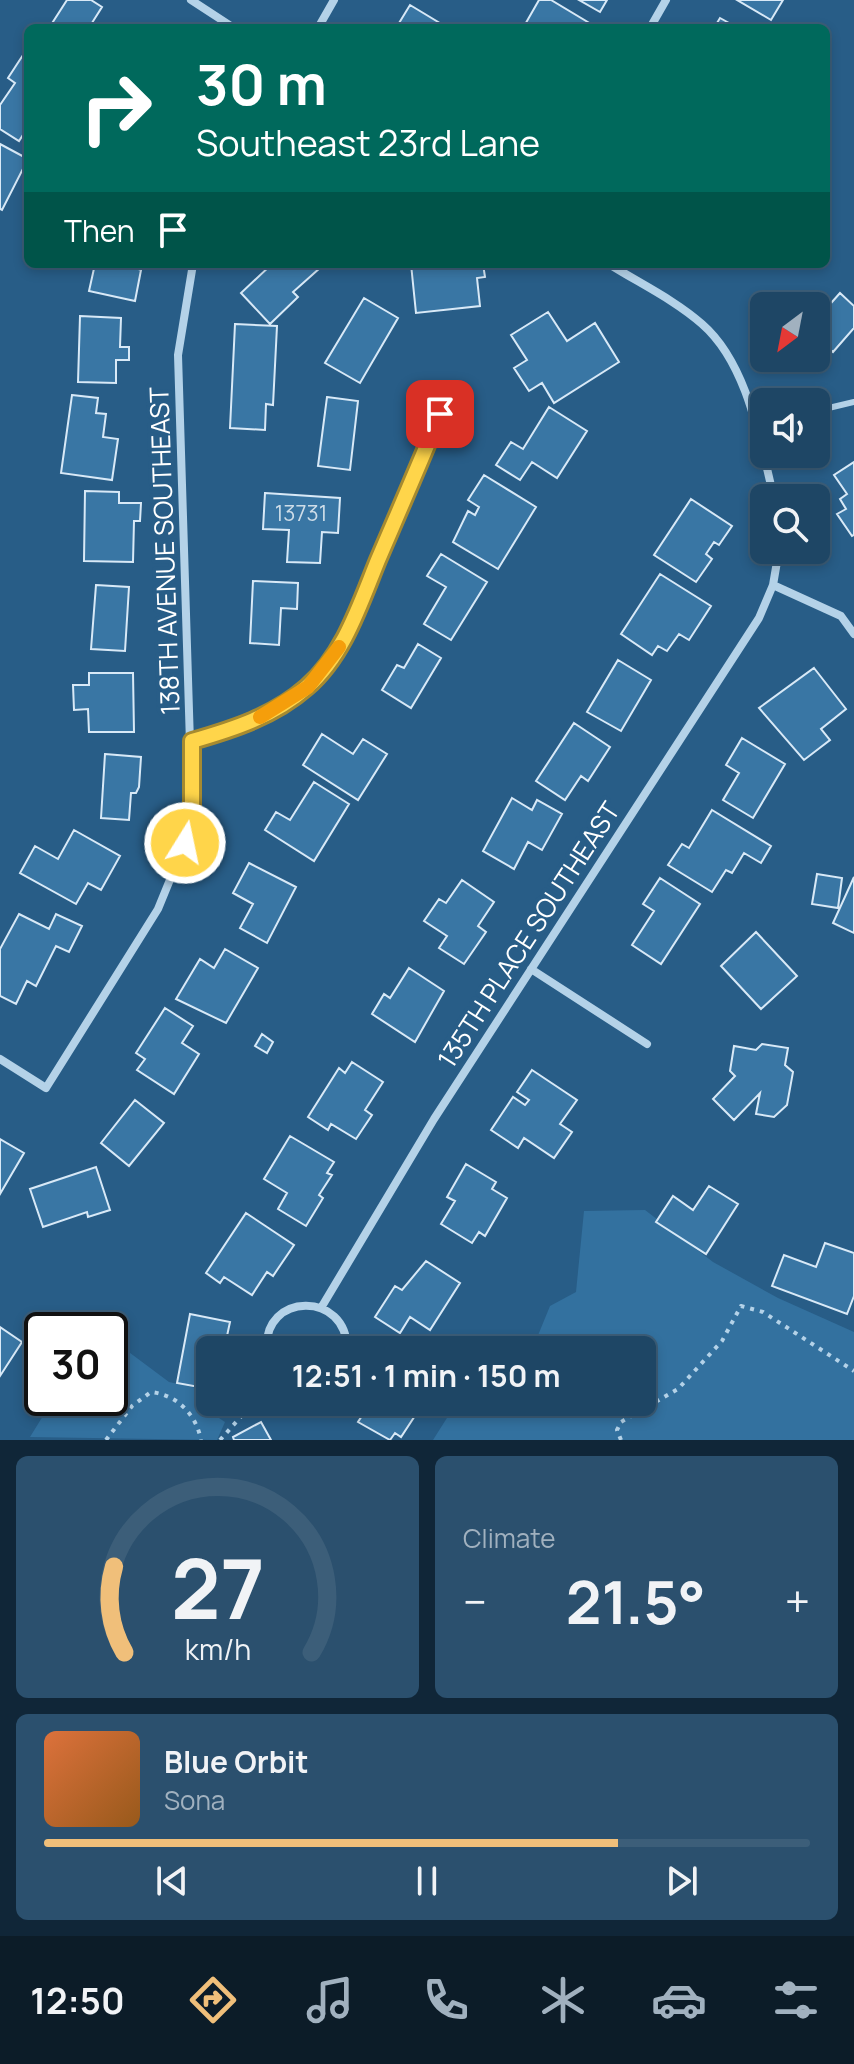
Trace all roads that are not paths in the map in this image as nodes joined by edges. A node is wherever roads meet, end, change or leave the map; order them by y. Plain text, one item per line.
1 (191, 0) edge
2 (334, 0) edge
3 (666, 0) edge
4 (228, 24) edge
5 (320, 24) edge
6 (652, 24) edge
7 (192, 268) edge
8 (615, 268) edge
9 (854, 402) edge
10 (830, 408) edge
11 (750, 412) edge
12 (440, 414) dead end
13 (777, 564) edge
14 (773, 585) junction
15 (854, 634) edge
16 (192, 741) junction
17 (531, 969) junction
18 (647, 1044) dead end
19 (0, 1059) edge
20 (321, 1308) junction
21 (268, 1336) edge
22 (344, 1336) edge

1 - 4 street
2 - 5 street
3 - 6 street
7 - 16 street, 138TH AVENUE SOUTHEAST
8 - 11 street
9 - 10 lane
12 - 16 street
13 - 14 street, 135TH PLACE SOUTHEAST
14 - 15 street
14 - 17 street, 135TH PLACE SOUTHEAST
16 - 19 street, 138TH AVENUE SOUTHEAST
17 - 18 street
17 - 20 street, 135TH PLACE SOUTHEAST
20 - 21 street
20 - 22 street

